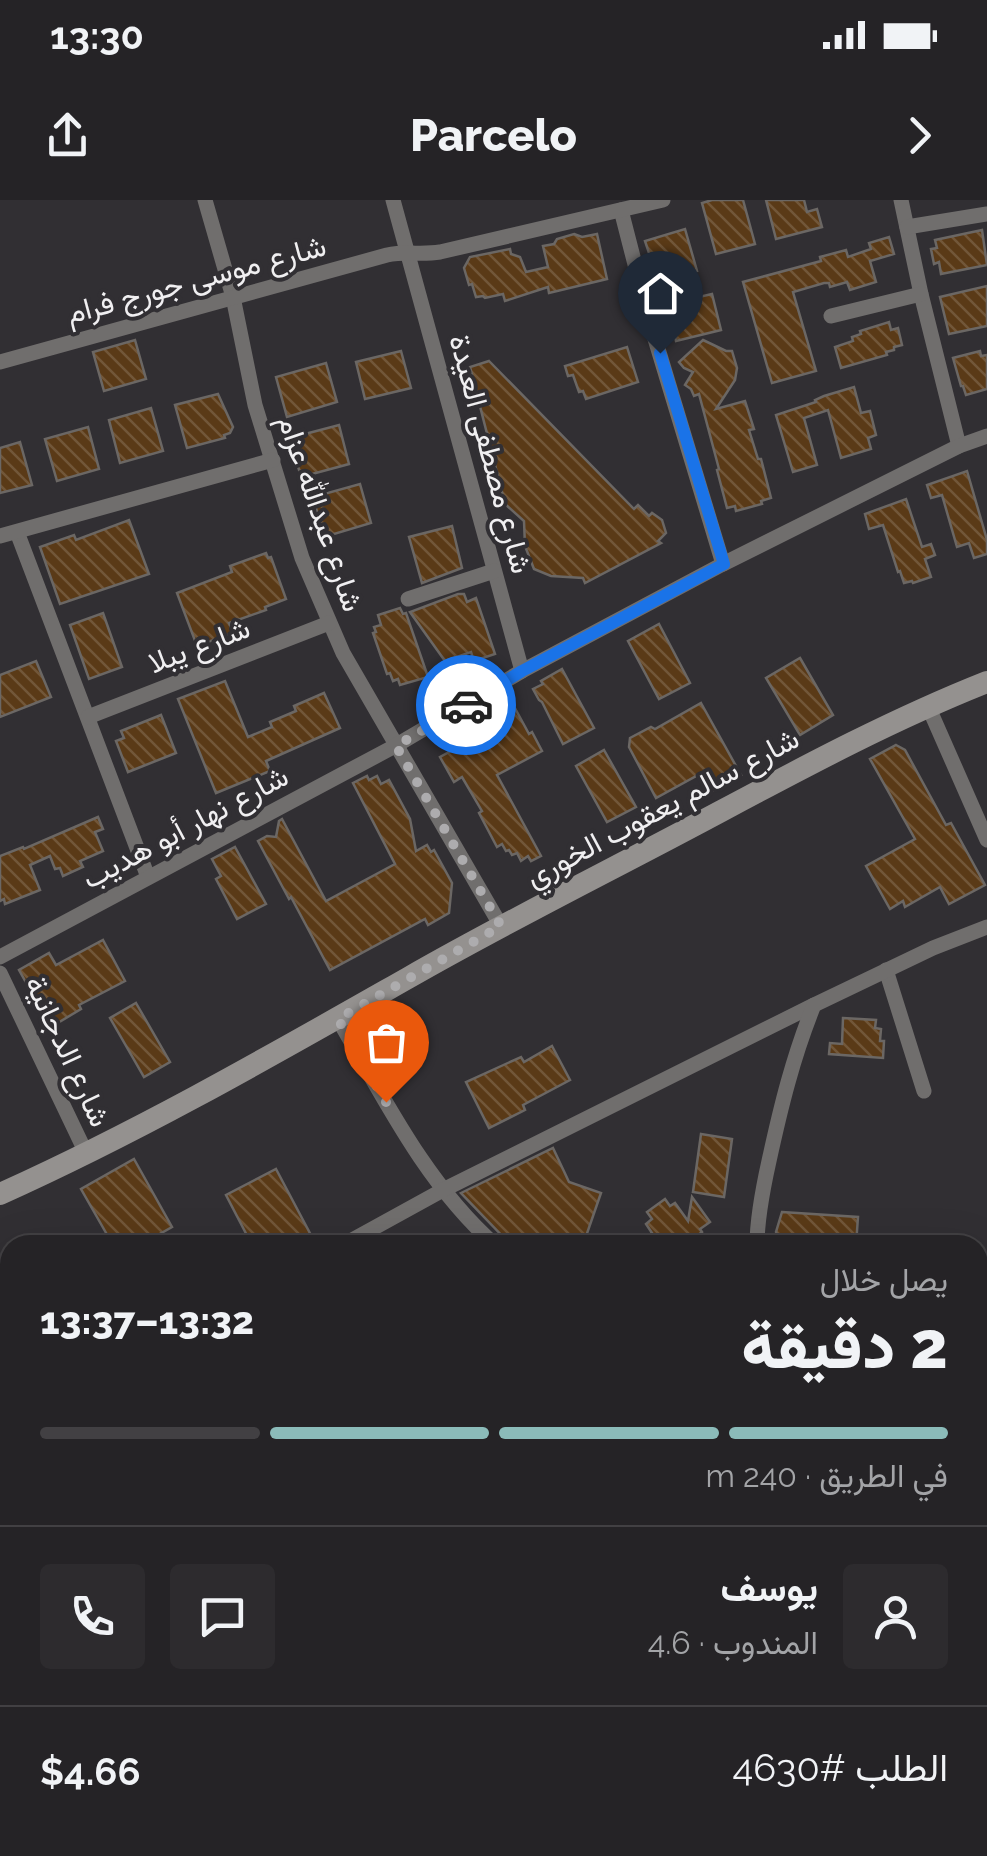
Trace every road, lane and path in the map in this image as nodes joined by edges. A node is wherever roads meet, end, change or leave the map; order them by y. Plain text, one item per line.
1 (205, 200) edge
2 (394, 200) edge
3 (663, 200) edge
4 (901, 200) edge
5 (621, 210) junction
6 (987, 214) edge
7 (906, 227) junction
8 (407, 252) junction
9 (920, 294) junction
10 (233, 297) junction
11 (831, 316) dead end
12 (1, 358) edge
13 (987, 436) edge
14 (959, 446) junction
15 (272, 460) junction
16 (17, 532) junction
17 (0, 536) edge
18 (724, 564) junction
19 (494, 571) junction
20 (408, 599) dead end
21 (329, 624) junction
22 (522, 671) junction
23 (987, 682) edge
24 (928, 706) junction
25 (88, 718) junction
26 (396, 746) junction
27 (987, 840) edge
28 (148, 877) junction
29 (501, 926) junction
30 (987, 927) edge
31 (0, 957) edge
32 (886, 970) junction
33 (0, 973) edge
34 (814, 1005) junction
35 (338, 1019) junction
36 (924, 1092) dead end
37 (86, 1153) junction
38 (443, 1190) junction
39 (0, 1194) edge
40 (361, 1235) edge
41 (485, 1235) edge
42 (758, 1235) edge

1 - 10 street, شارع عبدالله عزام
2 - 8 street, شارع مصطفى العيدة
3 - 5 street, شارع موسى جورج فرام
4 - 7 street
5 - 8 street, شارع موسى جورج فرام
5 - 18 street
6 - 7 street
7 - 9 street
8 - 10 street, شارع موسى جورج فرام
8 - 19 street, شارع مصطفى العيدة
9 - 11 street
9 - 14 street
10 - 12 street, شارع موسى جورج فرام
10 - 15 street, شارع عبدالله عزام
13 - 14 street, شارع نهار أبو هديب
14 - 18 street, شارع نهار أبو هديب
15 - 16 street
15 - 21 street, شارع عبدالله عزام
16 - 17 street
16 - 25 street
18 - 22 street, شارع نهار أبو هديب
19 - 20 street
19 - 22 street, شارع مصطفى العيدة
21 - 25 street, شارع يبلا
21 - 26 street, شارع عبدالله عزام
22 - 26 street, شارع نهار أبو هديب
23 - 24 street, شارع سالم يعقوب الخوري
24 - 27 street
24 - 29 street, شارع سالم يعقوب الخوري
25 - 28 street
26 - 28 street, شارع نهار أبو هديب
26 - 29 street, شارع عبدالله عزام
28 - 31 street, شارع نهار أبو هديب
29 - 35 street, شارع سالم يعقوب الخوري
30 - 32 street
32 - 34 street
32 - 36 street
33 - 37 street, شارع الدجانية
34 - 38 street
34 - 42 street
35 - 37 street, شارع سالم يعقوب الخوري
35 - 38 street
37 - 39 street, شارع سالم يعقوب الخوري
38 - 40 street
38 - 41 street

